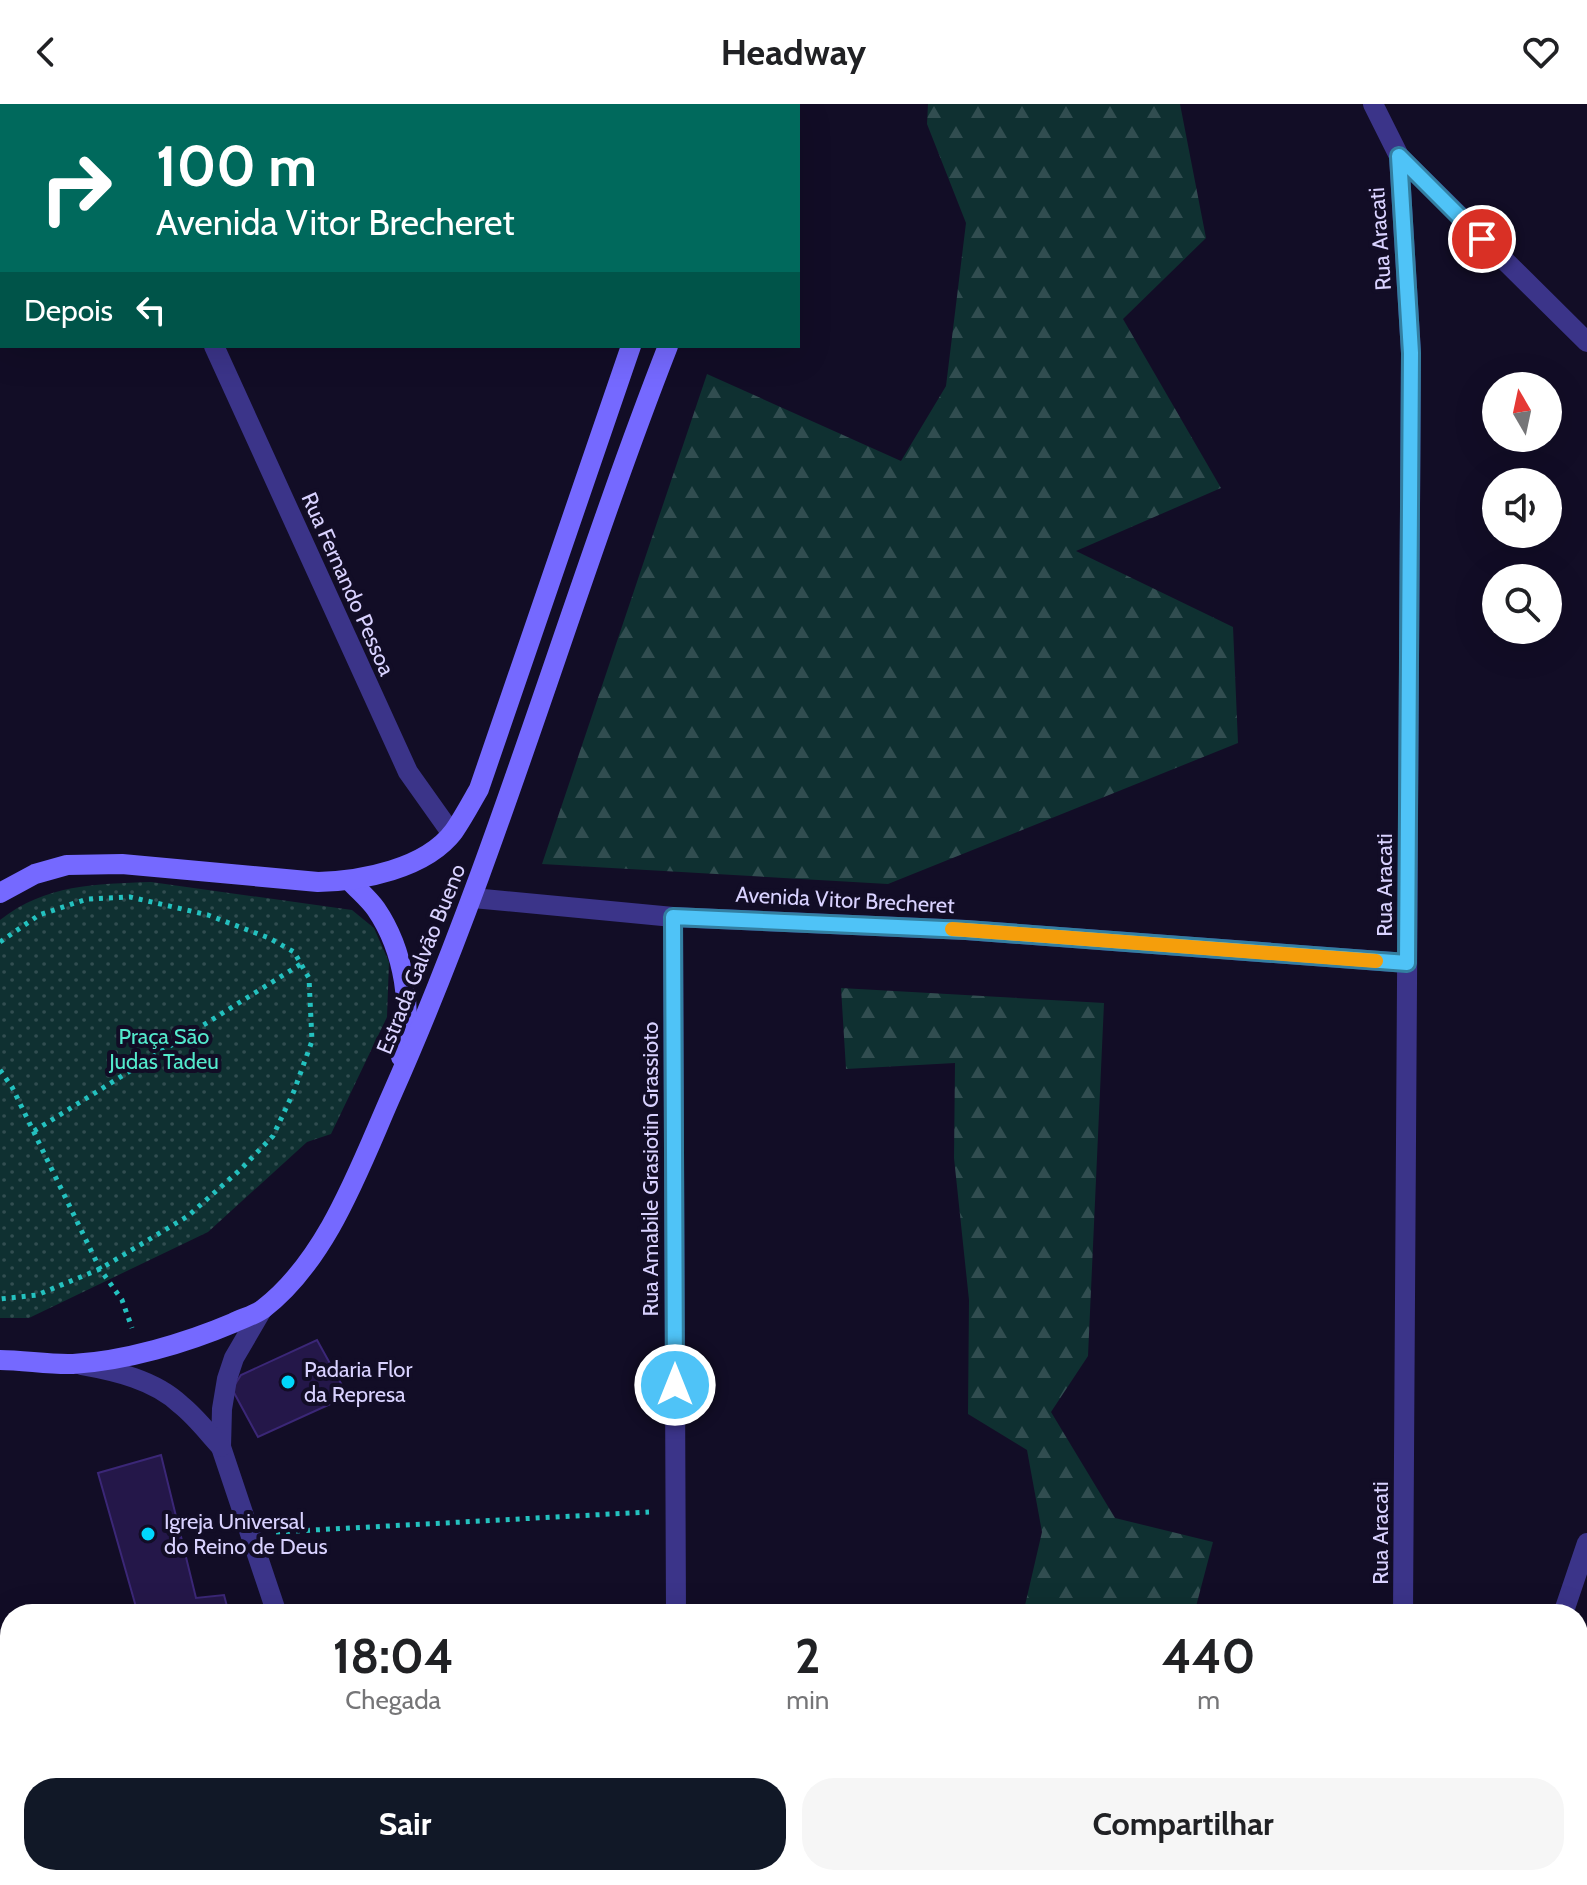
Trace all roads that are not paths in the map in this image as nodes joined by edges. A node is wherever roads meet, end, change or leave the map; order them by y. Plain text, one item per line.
1 (1373, 104) edge
2 (1399, 156) junction
3 (1587, 342) edge
4 (215, 348) edge
5 (630, 348) edge
6 (667, 348) edge
7 (452, 834) junction
8 (350, 881) junction
9 (0, 893) edge
10 (473, 898) junction
11 (673, 917) junction
12 (1407, 963) junction
13 (388, 1104) junction
14 (262, 1310) junction
15 (0, 1360) edge
16 (73, 1364) junction
17 (221, 1447) junction
18 (1587, 1543) edge
19 (274, 1604) edge
20 (676, 1604) edge
21 (1403, 1604) edge
22 (1566, 1604) edge

1 - 2 street
2 - 3 street
2 - 12 street, Rua Aracati
4 - 7 street, Rua Fernando Pessoa
5 - 7 main road, Estrada Galvão Bueno
6 - 10 main road, Estrada Galvão Bueno
7 - 8 main road, Estrada Galvão Bueno
8 - 9 main road, Estrada Galvão Bueno
8 - 13 main road
10 - 11 street, Avenida Vitor Brecheret
10 - 13 main road, Estrada Galvão Bueno
11 - 12 street, Avenida Vitor Brecheret
11 - 20 street, Rua Amabile Grasiotin Grassioto
12 - 21 street, Rua Aracati
13 - 14 main road, Estrada Galvão Bueno
14 - 16 main road, Estrada Galvão Bueno
14 - 17 street
15 - 16 main road, Estrada Galvão Bueno
16 - 17 street
17 - 19 street
18 - 22 street

